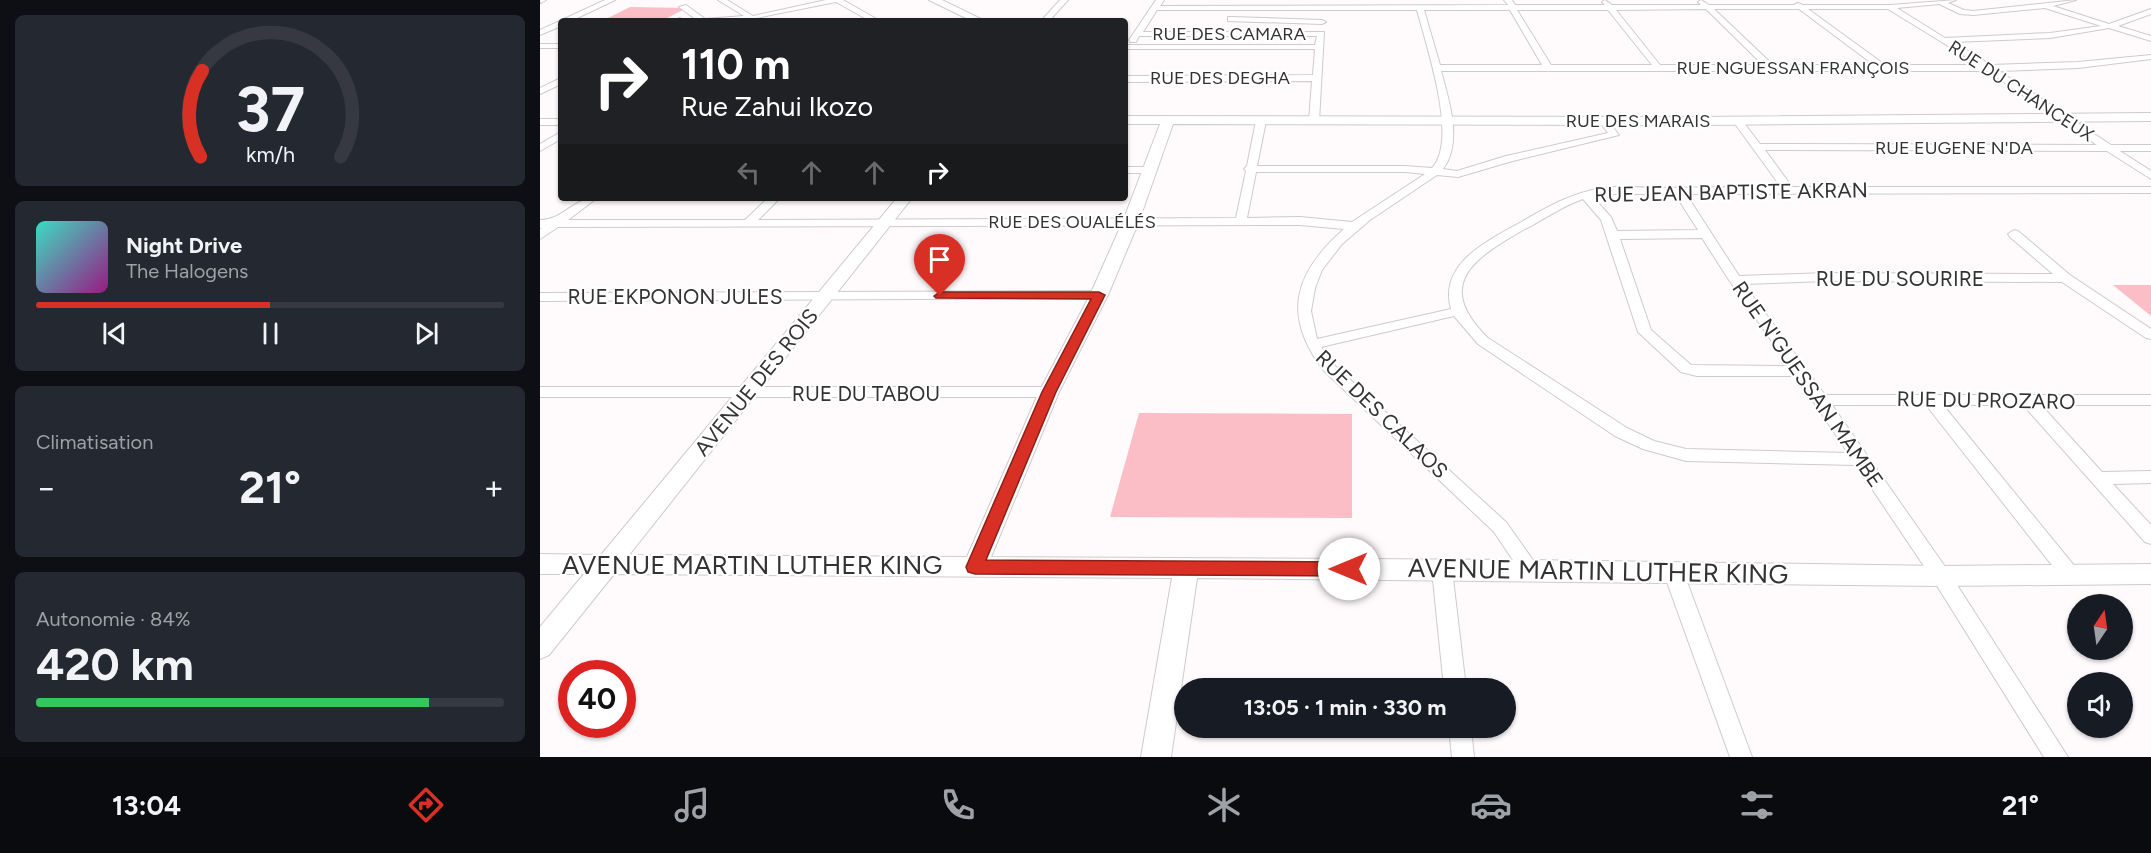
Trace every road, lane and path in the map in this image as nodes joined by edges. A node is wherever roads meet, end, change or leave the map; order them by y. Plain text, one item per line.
1 (611, 0) edge
2 (722, 0) edge
3 (837, 0) edge
4 (934, 0) edge
5 (1064, 0) edge
6 (1160, 0) edge
7 (1240, 0) edge
8 (1408, 0) edge
9 (1791, 0) edge
10 (1860, 0) edge
11 (1952, 0) edge
12 (2072, 0) edge
13 (1941, 2) junction
14 (1510, 3) edge
15 (1607, 3) edge
16 (1703, 3) edge
17 (1322, 4) edge
18 (1424, 4) edge
19 (1799, 6) junction
20 (2044, 6) junction
21 (683, 7) dead end
22 (1869, 7) junction
23 (1890, 7) junction
24 (1154, 8) junction
25 (1237, 9) junction
26 (2151, 11) edge
27 (756, 17) junction
28 (572, 18) edge
29 (699, 18) edge
30 (743, 18) edge
31 (759, 18) edge
32 (870, 18) edge
33 (973, 18) edge
34 (1048, 18) edge
35 (1147, 19) junction
36 (1158, 19) dead end
37 (1222, 19) dead end
38 (1322, 22) junction
39 (558, 24) edge
40 (2110, 26) junction
41 (558, 31) edge
42 (542, 32) edge
43 (1137, 34) junction
44 (1321, 34) junction
45 (2151, 39) edge
46 (1943, 40) junction
47 (540, 46) edge
48 (558, 46) edge
49 (1128, 46) edge
50 (1319, 47) junction
51 (1128, 49) edge
52 (2151, 57) edge
53 (1435, 68) junction
54 (1548, 68) junction
55 (1658, 68) junction
56 (1771, 68) junction
57 (1883, 68) junction
58 (1989, 68) junction
59 (1316, 78) junction
60 (1128, 79) edge
61 (540, 80) edge
62 (558, 80) edge
63 (558, 82) edge
64 (540, 91) edge
65 (2151, 117) edge
66 (2067, 119) junction
67 (1128, 120) edge
68 (1168, 120) junction
69 (1604, 120) junction
70 (1261, 121) junction
71 (1314, 121) junction
72 (1737, 121) junction
73 (540, 122) edge
74 (558, 122) edge
75 (1447, 122) junction
76 (558, 137) edge
77 (1758, 147) junction
78 (540, 148) edge
79 (2109, 148) junction
80 (2151, 148) edge
81 (1250, 169) junction
82 (1128, 170) edge
83 (1148, 170) junction
84 (1435, 172) junction
85 (2151, 176) edge
86 (1678, 189) junction
87 (1788, 189) junction
88 (2151, 190) edge
89 (1585, 195) junction
90 (587, 201) edge
91 (771, 201) edge
92 (903, 201) edge
93 (1241, 221) junction
94 (1131, 222) junction
95 (747, 223) junction
96 (885, 223) junction
97 (540, 224) edge
98 (555, 224) junction
99 (1353, 226) junction
100 (1706, 234) junction
101 (2014, 234) dead end
102 (540, 235) edge
103 (1612, 235) junction
104 (2065, 278) junction
105 (1736, 280) junction
106 (1099, 295) junction
107 (827, 296) junction
108 (540, 297) edge
109 (1459, 311) junction
110 (2151, 336) edge
111 (1312, 345) junction
112 (1799, 371) junction
113 (540, 392) edge
114 (1049, 392) junction
115 (746, 394) junction
116 (1930, 399) junction
117 (1821, 400) junction
118 (2151, 400) edge
119 (2029, 402) junction
120 (1860, 459) junction
121 (2151, 477) edge
122 (2097, 478) junction
123 (2151, 537) edge
124 (540, 564) edge
125 (606, 565) junction
126 (975, 567) junction
127 (1186, 568) junction
128 (1442, 570) junction
129 (1530, 570) junction
130 (1673, 571) junction
131 (2069, 573) junction
132 (2151, 574) edge
133 (1941, 576) junction
134 (540, 647) edge
135 (1454, 678) edge
136 (1461, 738) edge
137 (1156, 757) edge
138 (1463, 757) edge
139 (1741, 757) edge
140 (2057, 757) edge

1 - 28 street
2 - 27 street
3 - 27 street
3 - 32 street
4 - 33 street
5 - 34 street
6 - 24 street
7 - 25 street
8 - 18 street
9 - 19 street
10 - 22 street
11 - 13 street
12 - 20 street
13 - 20 street
13 - 23 street
14 - 15 street
14 - 18 street
14 - 54 street
15 - 16 street
15 - 55 street
16 - 19 street
16 - 56 street
17 - 18 street
17 - 25 street
17 - 38 street
18 - 53 street
19 - 22 street
19 - 57 street
20 - 40 street
21 - 29 street
22 - 23 street
23 - 46 street, RUE DU CHANCEUX
24 - 25 street
24 - 35 street
26 - 40 street
27 - 30 street
27 - 31 street
35 - 36 street
35 - 43 street
37 - 38 street
38 - 44 street
39 - 42 street
40 - 45 street
40 - 46 street
41 - 42 street
43 - 44 street, RUE DES CAMARA
43 - 49 street
44 - 50 street
46 - 58 street, RUE DU CHANCEUX
47 - 48 street
50 - 51 street
50 - 59 street
52 - 58 street, RUE NGUESSAN FRANÇOIS
53 - 54 street, RUE NGUESSAN FRANÇOIS
53 - 75 street
54 - 55 street, RUE NGUESSAN FRANÇOIS
55 - 56 street, RUE NGUESSAN FRANÇOIS
56 - 57 street, RUE NGUESSAN FRANÇOIS
57 - 58 street, RUE NGUESSAN FRANÇOIS
58 - 66 street, RUE DU CHANCEUX
59 - 60 street, RUE DES DEGHA
59 - 71 street
61 - 62 street
63 - 64 street
65 - 66 street, RUE DES MARAIS
66 - 72 street, RUE DES MARAIS
66 - 79 street, RUE DU CHANCEUX
67 - 68 street, RUE DES MARAIS
68 - 70 street, RUE DES MARAIS
68 - 83 street
69 - 72 street, RUE DES MARAIS
69 - 75 street, RUE DES MARAIS
69 - 84 street
70 - 71 street, RUE DES MARAIS
70 - 81 street
71 - 75 street, RUE DES MARAIS
72 - 77 street
73 - 74 street
75 - 84 street
76 - 78 street
77 - 79 street, RUE EUGENE N'DA
77 - 87 street
79 - 80 street, RUE EUGENE N'DA
79 - 85 street, RUE DU CHANCEUX
81 - 84 street
81 - 93 street
82 - 83 street
83 - 94 street
84 - 99 street, RUE DES CALAOS
86 - 87 street, RUE JEAN BAPTISTE AKRAN
86 - 89 street, RUE JEAN BAPTISTE AKRAN
86 - 100 street, RUE N'GUESSAN MAMBE
87 - 88 street, RUE JEAN BAPTISTE AKRAN
89 - 103 street
89 - 109 street, RUE JEAN BAPTISTE AKRAN
90 - 98 street
91 - 95 street
92 - 96 street, AVENUE DES ROIS
93 - 94 street, RUE DES OUALÉLÉS
93 - 99 street, RUE DES OUALÉLÉS
94 - 96 street, RUE DES OUALÉLÉS
94 - 106 street
95 - 96 street, RUE DES OUALÉLÉS
95 - 98 street, RUE DES OUALÉLÉS
96 - 107 street, AVENUE DES ROIS
97 - 98 street, RUE DES OUALÉLÉS
98 - 102 street
99 - 111 street, RUE DES CALAOS
100 - 103 street
100 - 105 street, RUE N'GUESSAN MAMBE
101 - 104 street
103 - 112 street
104 - 105 street, RUE DU SOURIRE
104 - 110 street
105 - 112 street, RUE N'GUESSAN MAMBE
106 - 107 street, RUE EKPONON JULES
106 - 114 street
107 - 108 street, RUE EKPONON JULES
107 - 115 street, AVENUE DES ROIS
109 - 111 street
109 - 120 street
111 - 129 street, RUE DES CALAOS
112 - 117 street, RUE N'GUESSAN MAMBE
113 - 115 street, RUE DU TABOU
114 - 115 street, RUE DU TABOU
114 - 126 street
115 - 125 street, AVENUE DES ROIS
116 - 117 street, RUE DU PROZARO
116 - 119 street, RUE DU PROZARO
116 - 131 street
117 - 120 street, RUE N'GUESSAN MAMBE
118 - 119 street, RUE DU PROZARO
119 - 122 street
120 - 133 street, RUE N'GUESSAN MAMBE
121 - 122 street
122 - 123 street
124 - 125 street, AVENUE MARTIN LUTHER KING
125 - 126 street, AVENUE MARTIN LUTHER KING
125 - 134 street, AVENUE DES ROIS
126 - 127 street, AVENUE MARTIN LUTHER KING
127 - 128 street, AVENUE MARTIN LUTHER KING
127 - 137 street
128 - 129 street, AVENUE MARTIN LUTHER KING
128 - 135 street
129 - 130 street, AVENUE MARTIN LUTHER KING
130 - 133 street, AVENUE MARTIN LUTHER KING
130 - 139 street
131 - 132 street, AVENUE MARTIN LUTHER KING
131 - 133 street, AVENUE MARTIN LUTHER KING
133 - 140 street, RUE N'GUESSAN MAMBE
136 - 138 street

